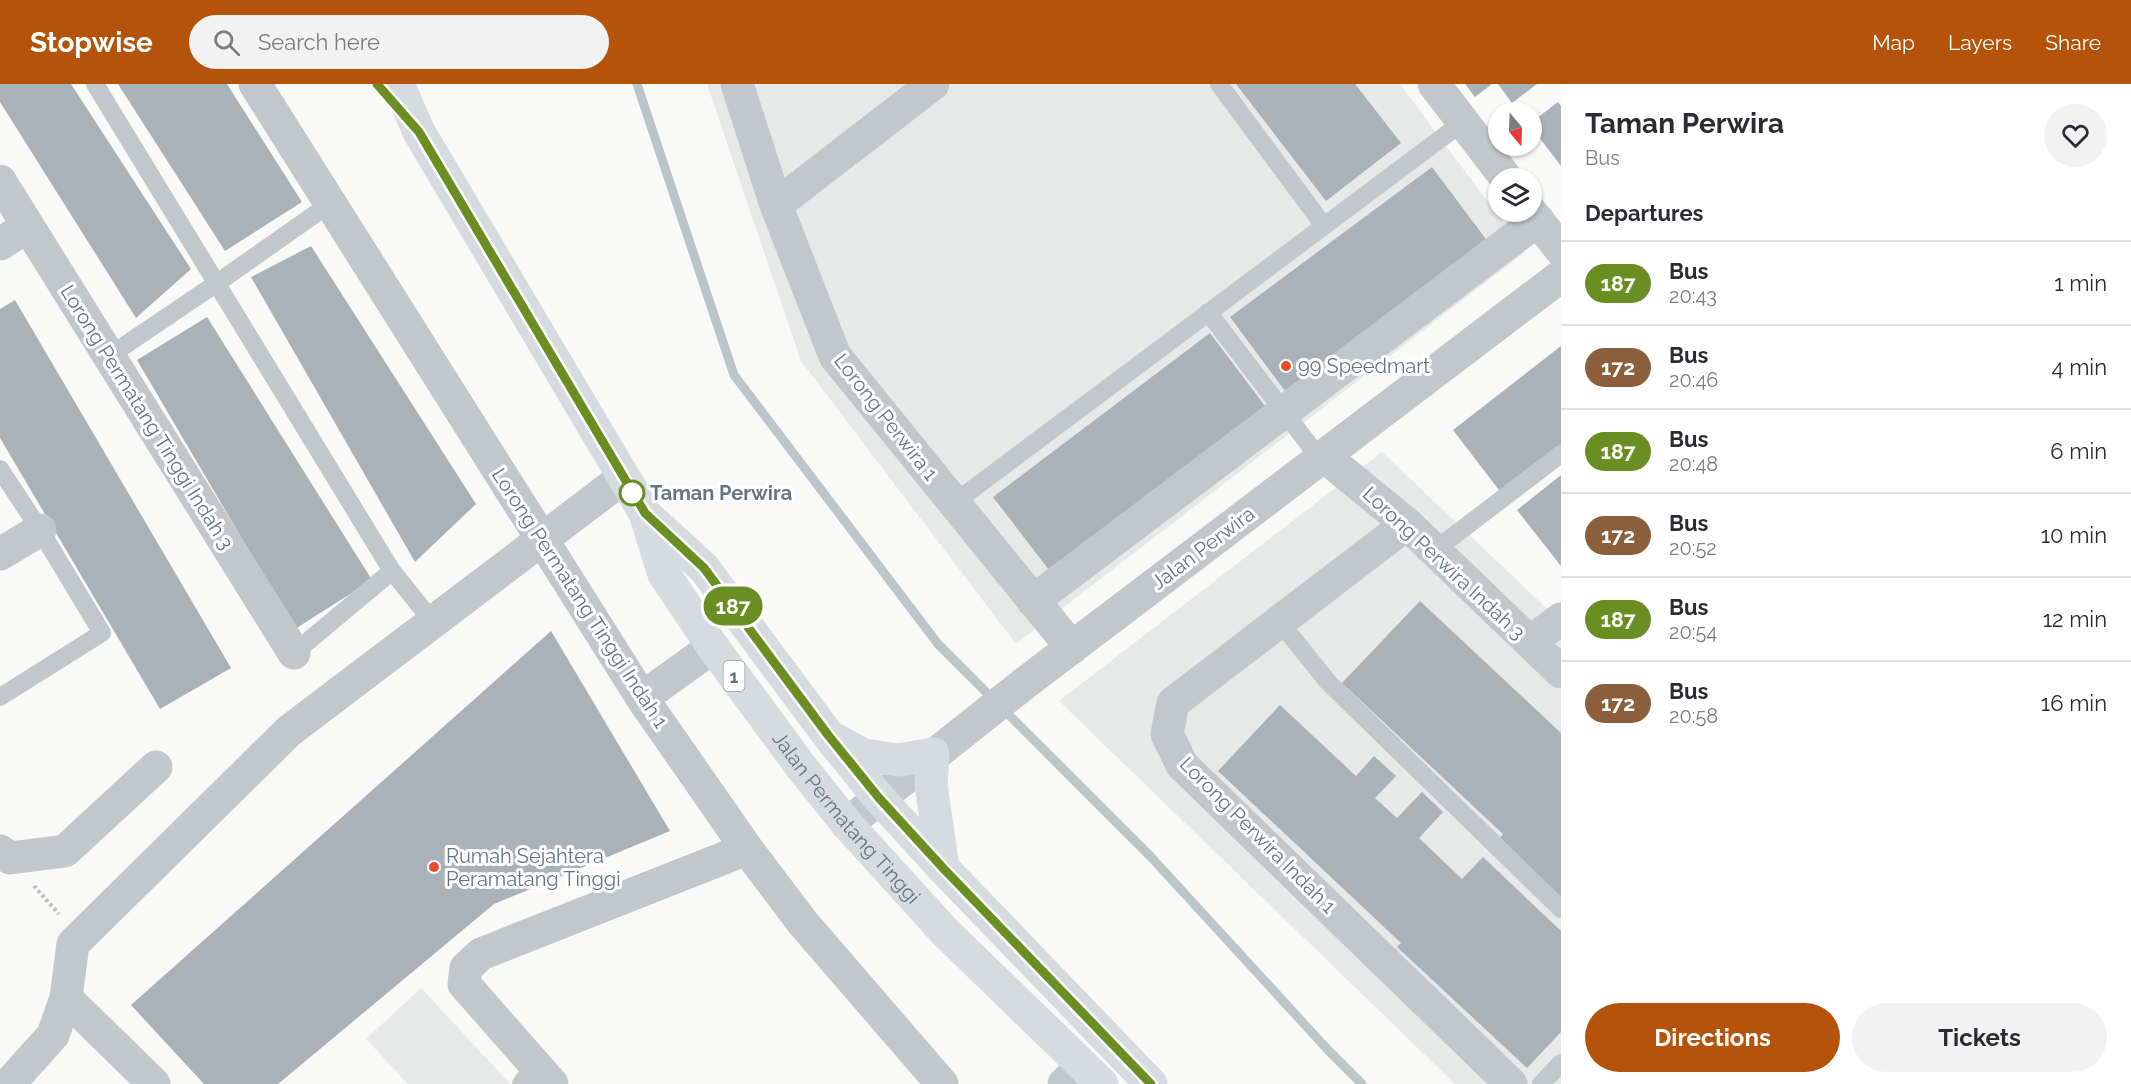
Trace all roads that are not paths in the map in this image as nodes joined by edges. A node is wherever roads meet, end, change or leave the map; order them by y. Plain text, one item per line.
1 (95, 84) edge
2 (255, 84) edge
3 (377, 84) edge
4 (398, 84) edge
5 (737, 84) edge
6 (933, 84) edge
7 (1219, 84) edge
8 (1434, 84) edge
9 (1463, 122) junction
10 (419, 132) junction
11 (1498, 168) edge
12 (0, 181) edge
13 (331, 202) junction
14 (776, 205) junction
15 (1526, 222) edge
16 (1539, 222) edge
17 (28, 226) junction
18 (1324, 226) junction
19 (0, 244) edge
20 (1561, 250) edge
21 (1561, 276) edge
22 (217, 283) junction
23 (1208, 312) junction
24 (109, 356) junction
25 (1284, 411) junction
26 (1561, 454) edge
27 (1322, 458) junction
28 (0, 469) edge
29 (623, 478) junction
30 (954, 503) junction
31 (645, 513) junction
32 (1407, 524) junction
33 (40, 530) junction
34 (541, 540) junction
35 (1435, 550) junction
36 (0, 554) edge
37 (392, 571) junction
38 (1032, 601) junction
39 (1561, 619) edge
40 (1279, 621) junction
41 (433, 622) junction
42 (1530, 642) junction
43 (713, 647) junction
44 (1072, 648) junction
45 (294, 653) joint
46 (1561, 672) edge
47 (0, 697) edge
48 (642, 698) junction
49 (828, 735) junction
50 (933, 754) junction
51 (156, 767) dead end
52 (879, 798) junction
53 (847, 824) junction
54 (747, 849) junction
55 (5, 854) edge
56 (943, 868) junction
57 (1561, 909) edge
58 (66, 998) junction
59 (1561, 1063) edge
60 (536, 1078) edge
61 (1083, 1078) edge
62 (9, 1084) edge
63 (154, 1084) edge
64 (942, 1084) edge
65 (1151, 1084) edge
66 (1511, 1084) edge
67 (1541, 1084) edge

1 - 22 lane
2 - 13 street, Lorong Permatang Tinggi Indah 1
3 - 10 highway, Jalan Permatang Tinggi / 1
4 - 10 highway, Jalan Permatang Tinggi / 1
5 - 14 street, Lorong Perwira 1
6 - 14 street
7 - 18 lane
8 - 9 street
9 - 11 street
9 - 18 lane
10 - 29 highway, Jalan Permatang Tinggi / 1
12 - 17 street, Lorong Permatang Tinggi Indah 3
13 - 22 lane
13 - 34 street, Lorong Permatang Tinggi Indah 1
14 - 30 street, Lorong Perwira 1
15 - 25 street
16 - 20 street
17 - 19 street
17 - 24 street, Lorong Permatang Tinggi Indah 3
18 - 23 lane
21 - 27 street, Jalan Perwira
22 - 24 lane
22 - 37 lane
23 - 25 lane
23 - 30 lane
24 - 45 street, Lorong Permatang Tinggi Indah 3
25 - 27 lane
25 - 38 street
26 - 35 lane
27 - 32 street, Lorong Perwira Indah 3
27 - 44 street, Jalan Perwira
28 - 33 lane
29 - 31 highway, Jalan Permatang Tinggi / 1
29 - 34 street
30 - 38 street, Lorong Perwira 1
31 - 43 highway, Jalan Permatang Tinggi / 1
31 - 49 highway, Jalan Permatang Tinggi / 1
32 - 35 street, Lorong Perwira Indah 3
32 - 40 street, Lorong Perwira Indah 1
33 - 36 street
33 - 47 lane
34 - 41 street
34 - 48 street, Lorong Permatang Tinggi Indah 1
35 - 42 street, Lorong Perwira Indah 3
37 - 41 lane
37 - 45 lane
38 - 44 street, Lorong Perwira 1
39 - 42 street
40 - 57 lane
40 - 66 street, Lorong Perwira Indah 1
41 - 58 street
42 - 46 street, Lorong Perwira Indah 3
43 - 48 street
43 - 53 highway, Jalan Permatang Tinggi / 1
44 - 50 street, Jalan Perwira
48 - 54 street, Lorong Permatang Tinggi Indah 1
49 - 50 highway
49 - 52 highway, Jalan Permatang Tinggi / 1
50 - 52 street, Jalan Perwira
50 - 56 highway
51 - 55 street
52 - 53 street, Jalan Perwira
52 - 56 highway, Jalan Permatang Tinggi / 1
53 - 61 highway, Jalan Permatang Tinggi / 1
54 - 60 street
54 - 64 street, Lorong Permatang Tinggi Indah 1
56 - 65 highway, Jalan Permatang Tinggi / 1
58 - 62 street
58 - 63 street
59 - 67 lane

